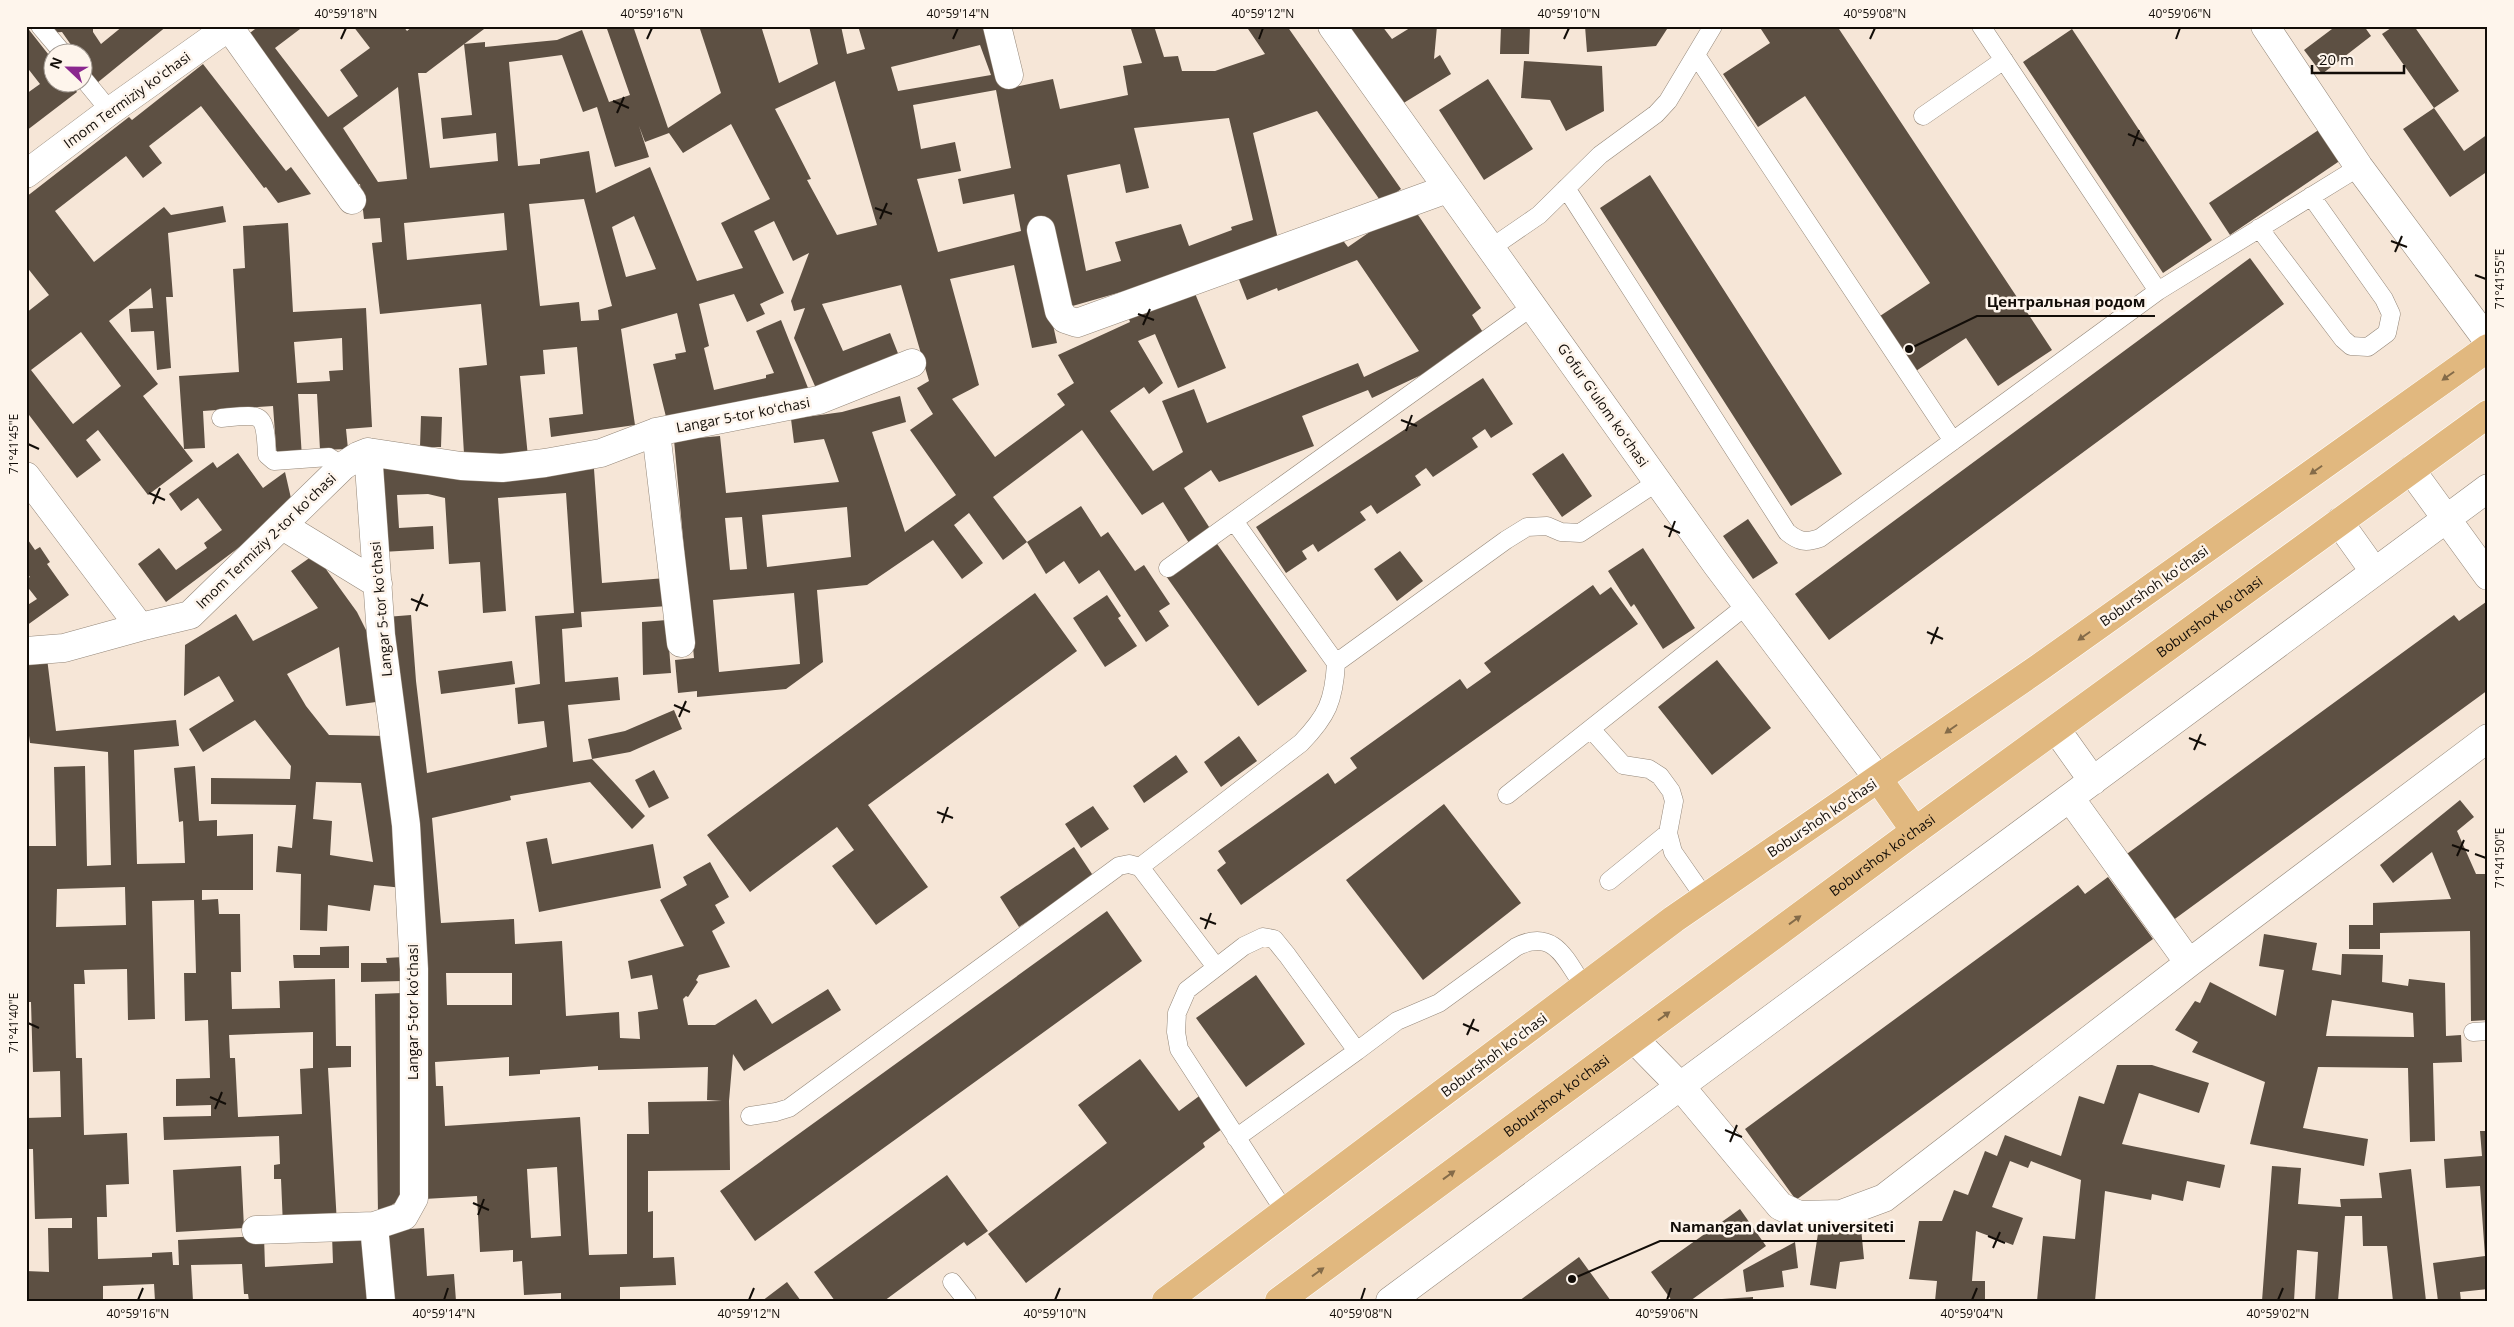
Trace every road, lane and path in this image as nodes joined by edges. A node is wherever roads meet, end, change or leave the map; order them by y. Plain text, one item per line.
1 (40, 26) edge
2 (996, 26) edge
3 (1332, 26) edge
4 (1713, 26) edge
5 (1981, 26) edge
6 (2264, 26) edge
7 (229, 27) edge
8 (54, 42) edge
9 (1696, 55) junction
10 (2004, 60) junction
11 (1009, 75) dead end
12 (92, 89) edge
13 (110, 111) junction
14 (1923, 116) dead end
15 (2359, 167) junction
16 (26, 174) edge
17 (1447, 188) junction
18 (1566, 188) junction
19 (2311, 196) junction
20 (352, 200) dead end
21 (2259, 228) junction
22 (1041, 230) dead end
23 (1492, 248) junction
24 (2158, 291) junction
25 (1533, 306) junction
26 (2488, 341) edge
27 (2488, 348) edge
28 (912, 362) dead end
29 (2488, 414) edge
30 (221, 418) dead end
31 (656, 432) junction
32 (1953, 441) junction
33 (368, 452) junction
34 (343, 466) junction
35 (2411, 470) junction
36 (26, 476) edge
37 (1658, 482) junction
38 (2488, 488) edge
39 (2446, 518) junction
40 (1234, 521) junction
41 (2339, 522) junction
42 (282, 526) junction
43 (1168, 568) dead end
44 (2374, 571) junction
45 (2488, 576) edge
46 (378, 584) junction
47 (1747, 605) junction
48 (140, 628) junction
49 (681, 643) dead end
50 (26, 651) edge
51 (1336, 663) junction
52 (1590, 729) junction
53 (2056, 729) junction
54 (2488, 738) edge
55 (1879, 780) junction
56 (2093, 780) junction
57 (1507, 795) dead end
58 (2070, 798) junction
59 (1915, 831) junction
60 (1668, 833) junction
61 (1140, 867) junction
62 (1609, 881) dead end
63 (1706, 898) junction
64 (2189, 963) junction
65 (1216, 967) junction
66 (1584, 987) junction
67 (1634, 1039) junction
68 (1357, 1051) junction
69 (1682, 1087) junction
70 (750, 1116) dead end
71 (1236, 1138) junction
72 (1285, 1212) junction
73 (374, 1226) junction
74 (256, 1230) dead end
75 (952, 1282) dead end
76 (1295, 1296) edge
77 (381, 1301) edge
78 (966, 1301) edge
79 (1166, 1301) edge
80 (1390, 1301) edge

1 - 8 lane
2 - 11 street
3 - 17 street, Gʻofur Gʻulom koʻchasi
4 - 9 lane
5 - 10 lane
6 - 15 street
7 - 13 street, Imom Termiziy koʻchasi
7 - 20 street
9 - 18 lane
9 - 32 lane
10 - 14 lane
10 - 24 lane
12 - 13 lane
13 - 16 street, Imom Termiziy koʻchasi
15 - 19 lane
15 - 26 street
17 - 22 street
17 - 23 street, Gʻofur Gʻulom koʻchasi
18 - 23 lane
18 - 32 lane
19 - 21 lane
19 - 21 lane
21 - 24 lane
23 - 25 street, Gʻofur Gʻulom koʻchasi
24 - 32 lane
25 - 37 street, Gʻofur Gʻulom koʻchasi
25 - 40 lane
27 -> 55 main road, Boburshoh koʻchasi
28 - 31 street, Langar 5-tor koʻchasi
29 - 35 main road, Boburshox ko'chasi
30 - 34 lane
31 - 33 street, Langar 5-tor koʻchasi
31 - 49 street
33 - 34 street, Imom Termiziy 2-tor koʻchasi
33 - 46 street, Langar 5-tor koʻchasi
34 - 42 street, Imom Termiziy 2-tor koʻchasi
35 - 39 street
35 - 41 main road, Boburshox ko'chasi
36 - 48 street
37 - 47 street, Gʻofur Gʻulom koʻchasi
37 - 51 lane
38 - 39 street
39 - 44 street
39 - 45 street
40 - 43 lane
40 - 51 lane
41 - 44 street
41 - 53 main road, Boburshox ko'chasi
42 - 46 street
42 - 48 street, Imom Termiziy 2-tor koʻchasi
44 - 56 street
46 - 73 street, Langar 5-tor koʻchasi
47 - 52 lane
47 - 55 street, Gʻofur Gʻulom koʻchasi
48 - 50 street, Imom Termiziy 2-tor koʻchasi
51 - 61 lane
52 - 57 lane
52 - 60 lane
53 - 56 street
53 - 59 main road, Boburshox ko'chasi
54 - 64 street
55 - 59 main road
55 - 63 main road, Boburshoh koʻchasi
56 - 58 street
58 - 64 street
58 - 69 street
67 -> 59 main road, Boburshox ko'chasi
60 - 62 lane
60 - 63 lane
61 - 65 lane
61 - 70 lane
63 - 66 main road, Boburshoh koʻchasi
64 - 69 street
65 - 68 lane
65 - 71 lane
66 - 68 lane
66 - 72 main road, Boburshoh koʻchasi
67 - 69 street
76 -> 67 main road, Boburshox ko'chasi
68 - 71 lane
69 - 80 street
71 - 72 lane
72 - 79 main road, Boburshoh koʻchasi
73 - 74 street, Langar 5-tor koʻchasi
73 - 77 street
75 - 78 lane

